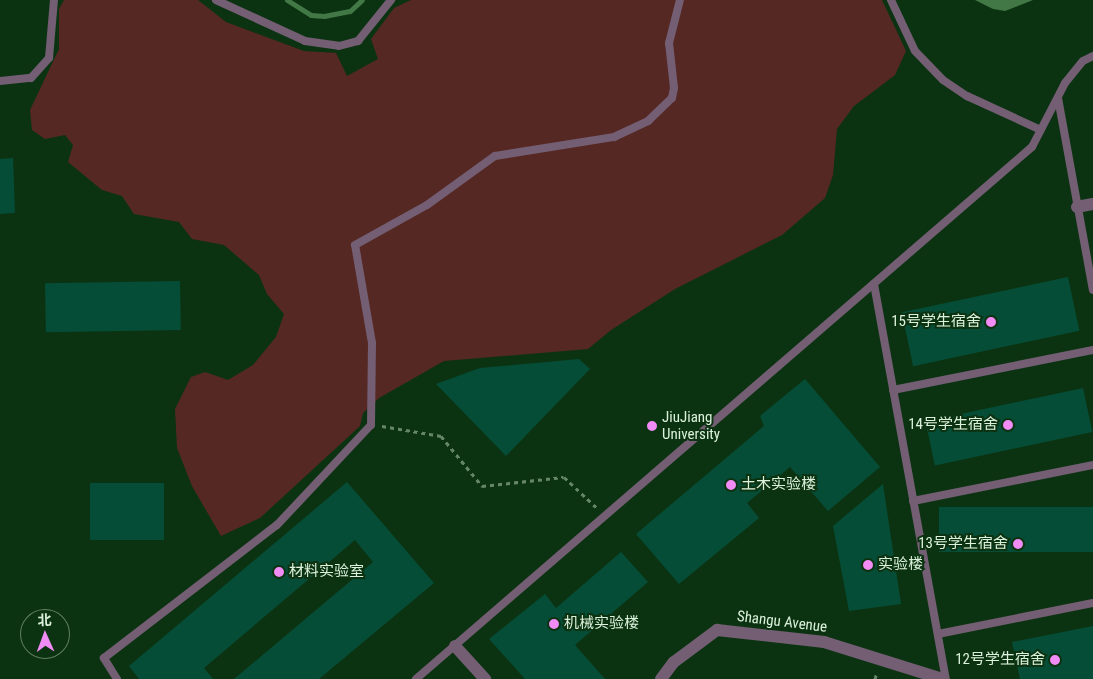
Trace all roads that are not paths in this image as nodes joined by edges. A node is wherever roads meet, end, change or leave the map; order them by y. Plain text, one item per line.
1 (54, 0) edge
2 (216, 0) edge
3 (391, 0) edge
4 (680, 0) edge
5 (891, 0) edge
6 (1093, 56) edge
7 (0, 81) edge
8 (1058, 98) junction
9 (1041, 130) junction
10 (1093, 204) edge
11 (1077, 207) junction
12 (874, 284) junction
13 (1093, 290) edge
14 (1093, 350) edge
15 (893, 390) junction
16 (1093, 465) edge
17 (913, 501) junction
18 (1093, 603) edge
19 (938, 634) junction
20 (455, 646) junction
21 (116, 679) edge
22 (416, 679) edge
23 (486, 679) edge
24 (661, 679) edge
25 (944, 679) edge

1 - 7 lane
2 - 3 lane
4 - 21 lane
5 - 9 lane
6 - 8 lane
8 - 9 lane
8 - 11 lane
9 - 12 lane
10 - 11 street
11 - 13 lane
12 - 15 lane
12 - 20 lane
14 - 15 lane
15 - 17 lane
16 - 17 lane
17 - 19 lane
18 - 19 lane
19 - 25 lane
20 - 22 lane
20 - 23 street
24 - 25 street, Shangu Avenue

